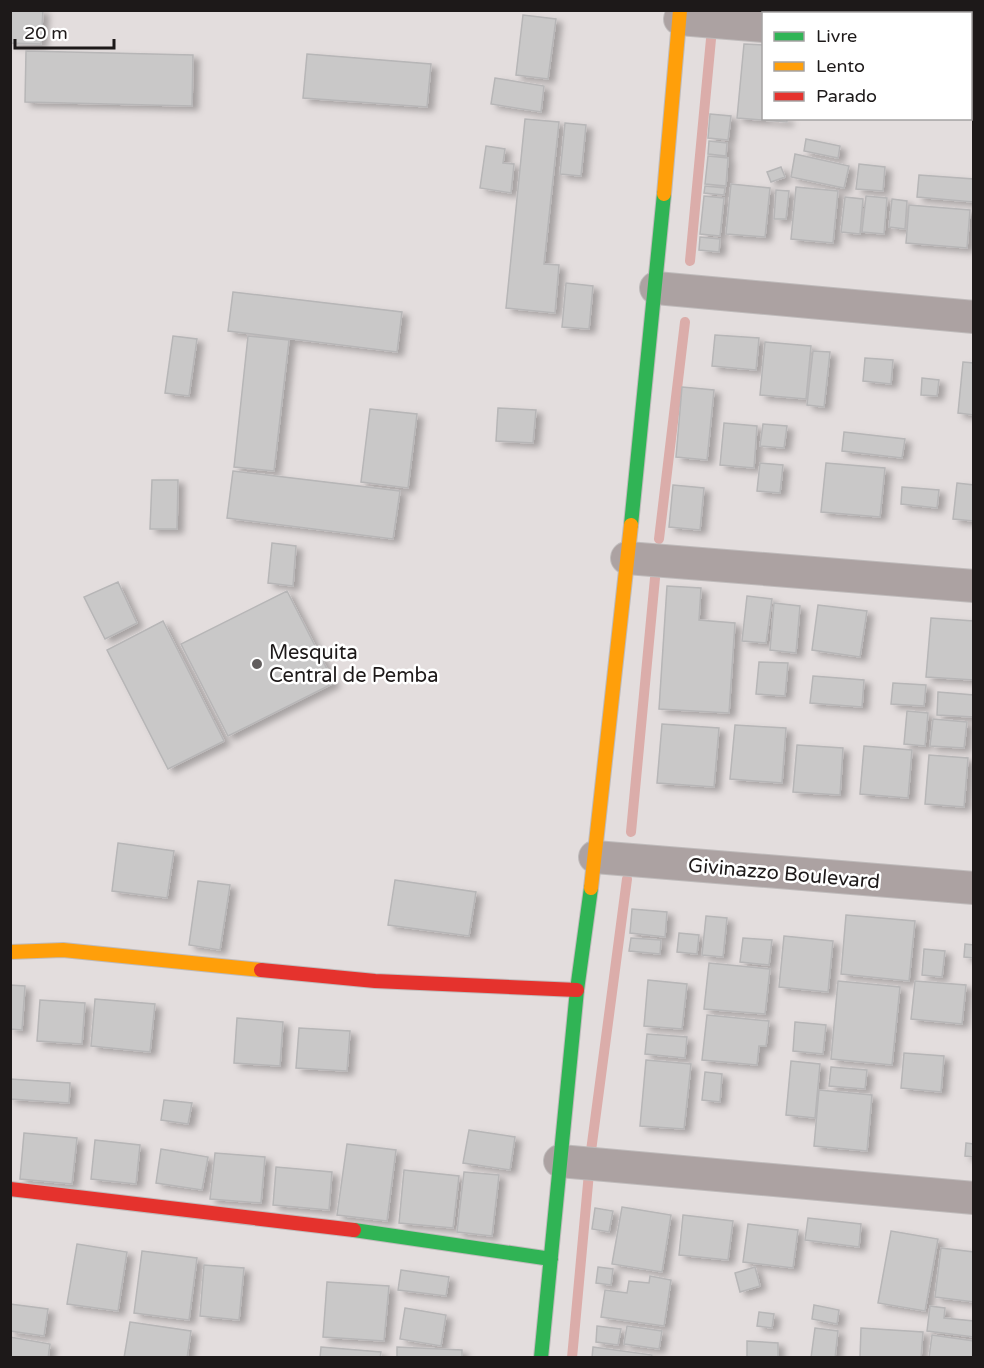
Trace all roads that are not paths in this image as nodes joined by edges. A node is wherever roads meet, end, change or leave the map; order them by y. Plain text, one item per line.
1 (680, 15) edge
2 (762, 26) edge
3 (656, 288) junction
4 (974, 317) edge
5 (627, 558) junction
6 (974, 586) edge
7 (595, 857) junction
8 (974, 888) edge
9 (10, 952) edge
10 (577, 990) junction
11 (560, 1161) junction
12 (10, 1189) edge
13 (974, 1198) edge
14 (551, 1259) junction
15 (541, 1358) edge

1 - 2 street
1 - 3 street
3 - 4 street
3 - 5 street
5 - 6 street
5 - 7 street
7 - 8 street, Givinazzo Boulevard
7 - 10 street
9 - 10 street
10 - 11 street
11 - 13 street
11 - 14 street
12 - 14 street
14 - 15 street

